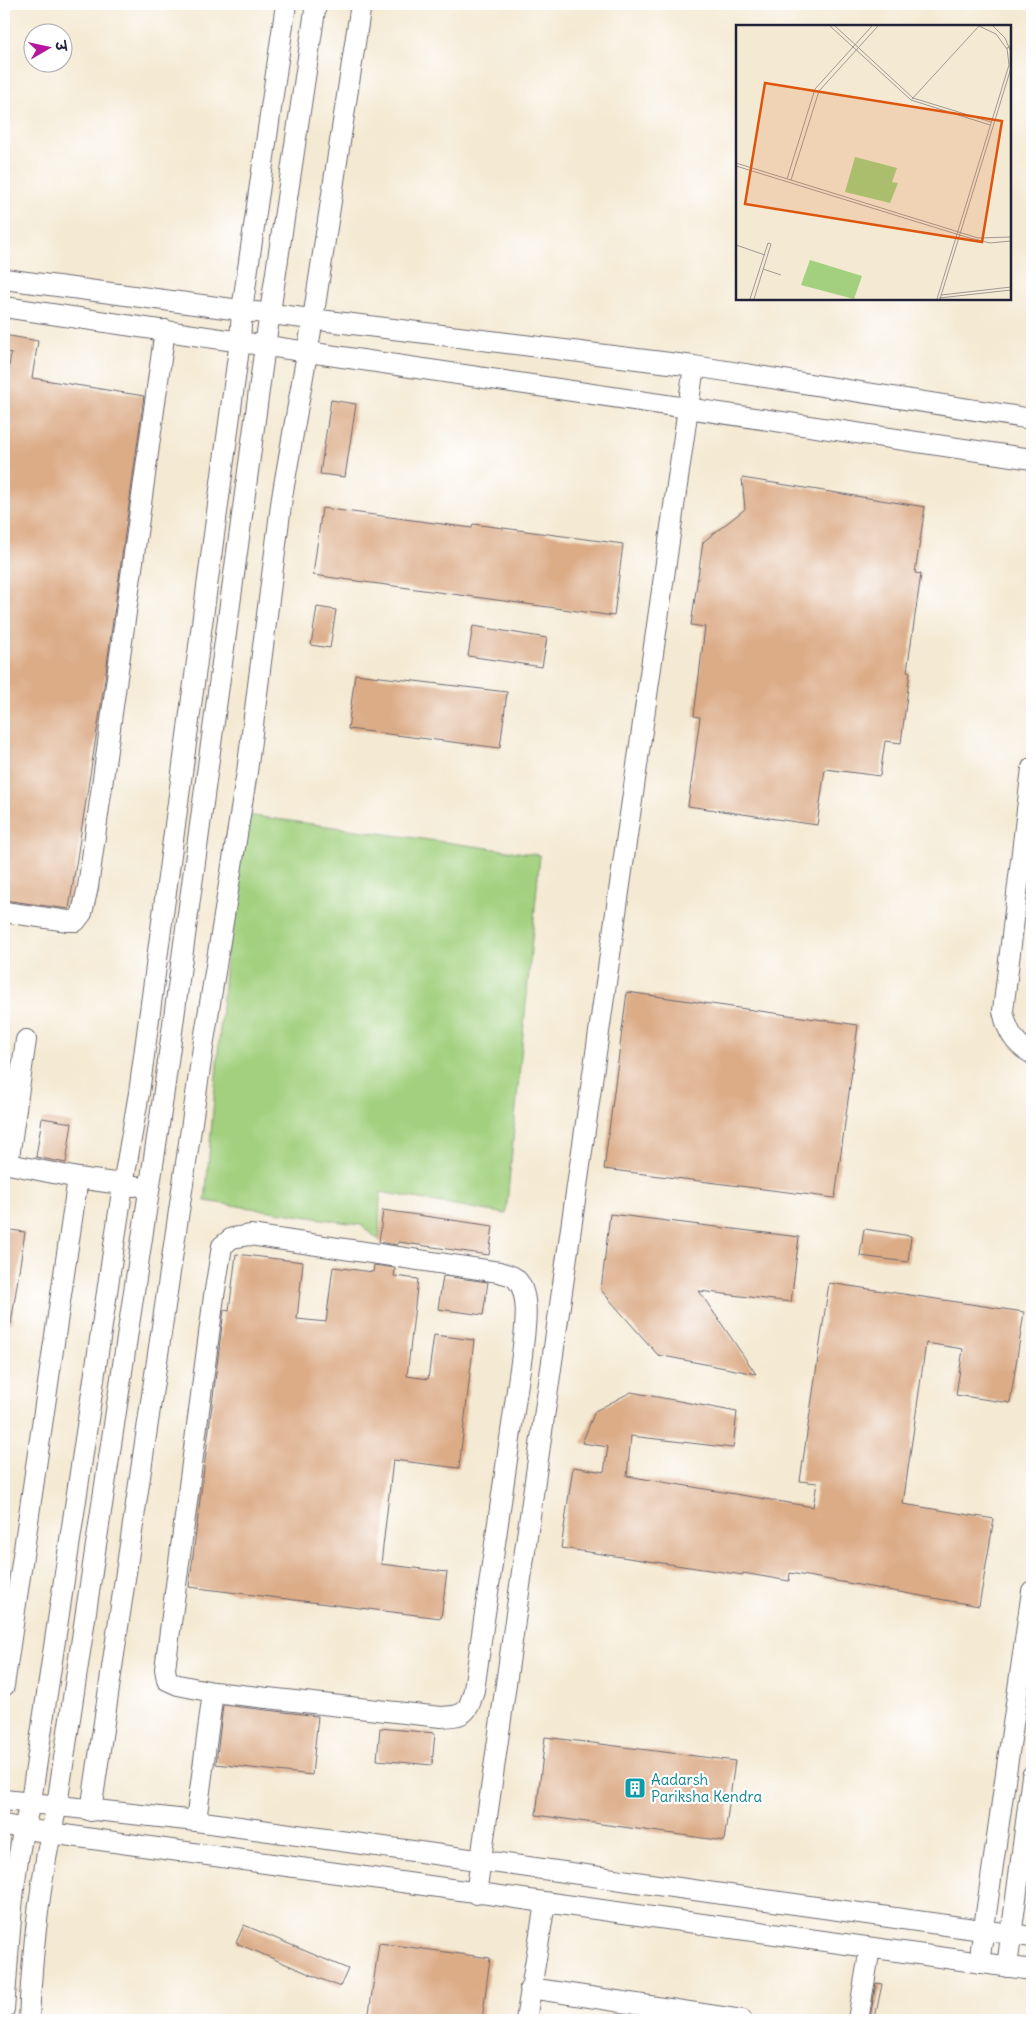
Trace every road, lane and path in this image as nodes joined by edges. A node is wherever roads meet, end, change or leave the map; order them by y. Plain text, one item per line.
1 (286, 4) edge
2 (316, 4) edge
3 (361, 4) edge
4 (4, 279) edge
5 (4, 307) edge
6 (242, 310) junction
7 (271, 314) junction
8 (313, 318) junction
9 (165, 330) junction
10 (240, 341) junction
11 (266, 346) junction
12 (307, 352) junction
13 (694, 366) junction
14 (688, 408) junction
15 (1032, 419) edge
16 (1032, 459) edge
17 (1032, 768) edge
18 (4, 912) edge
19 (26, 1040) dead end
20 (1032, 1054) edge
21 (6, 1163) edge
22 (78, 1178) junction
23 (123, 1185) junction
24 (149, 1188) junction
25 (1032, 1591) edge
26 (4, 1686) edge
27 (213, 1692) junction
28 (1032, 1776) edge
29 (4, 1800) edge
30 (31, 1802) junction
31 (57, 1805) junction
32 (91, 1811) junction
33 (196, 1821) junction
34 (13, 1827) edge
35 (50, 1833) junction
36 (481, 1861) junction
37 (476, 1894) junction
38 (545, 1903) junction
39 (983, 1930) junction
40 (1011, 1934) junction
41 (1032, 1937) edge
42 (870, 1948) junction
43 (979, 1963) junction
44 (1007, 1967) junction
45 (1032, 1970) edge
46 (530, 1988) junction
47 (4, 2009) edge
48 (29, 2020) edge
49 (526, 2020) edge
50 (742, 2020) edge
51 (858, 2020) edge

1 - 6 street
2 - 7 street
3 - 8 street
4 - 6 street
5 - 9 street
6 - 7 street
6 - 10 street
7 - 8 street
7 - 11 street
8 - 12 street
8 - 13 street
9 - 10 street
9 - 18 street
10 - 11 street
10 - 23 street
11 - 12 street
11 - 24 street
12 - 14 street
12 - 32 street
13 - 14 street
13 - 15 street
14 - 16 street
14 - 36 street
17 - 20 street
19 - 21 street
21 - 22 street
22 - 23 street
22 - 26 street
23 - 24 street
23 - 30 street
24 - 31 street
25 - 39 street
27 - 27 street
27 - 33 street
28 - 40 street
29 - 30 street
30 - 31 street
30 - 34 street
31 - 32 street
31 - 35 street
32 - 33 street
33 - 36 street
34 - 35 street
34 - 47 street
35 - 37 street
35 - 48 street
36 - 37 street
36 - 39 street
37 - 38 street
38 - 42 street
38 - 46 street
39 - 40 street
39 - 43 street
40 - 41 street
40 - 44 street
42 - 43 street
42 - 51 street
43 - 44 street
44 - 45 street
46 - 49 street
46 - 50 street

